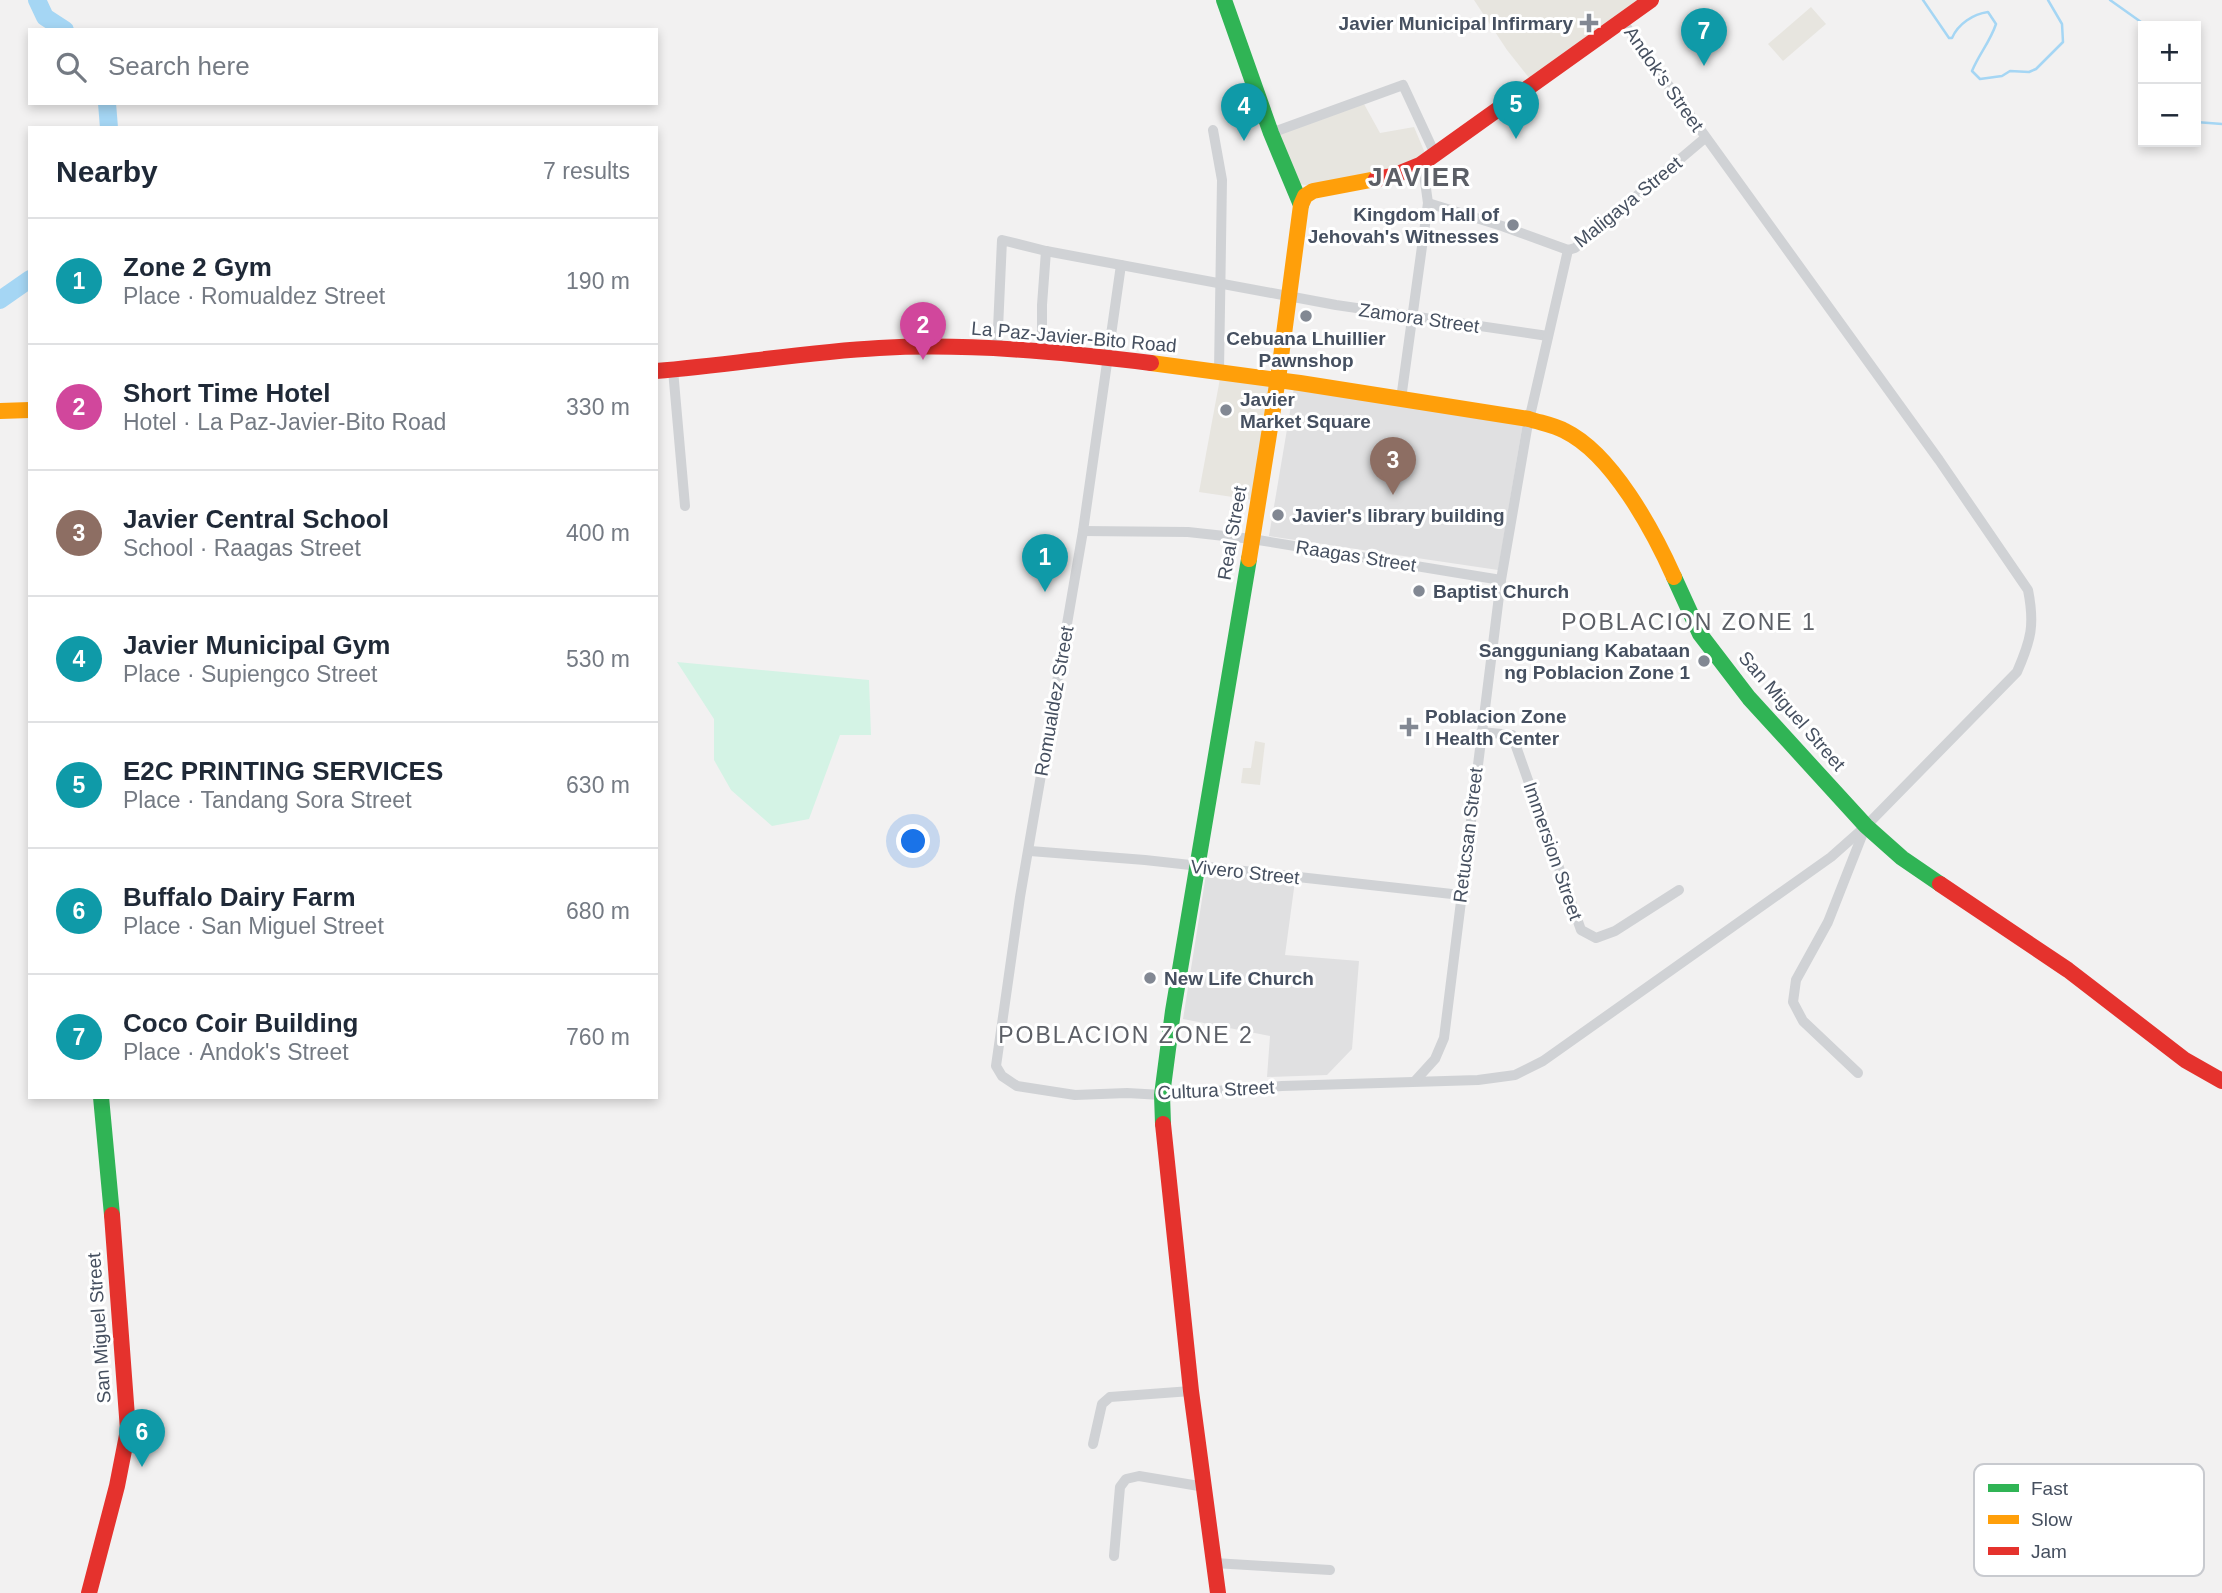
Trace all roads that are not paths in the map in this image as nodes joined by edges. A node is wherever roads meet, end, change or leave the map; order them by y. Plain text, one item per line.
1 (1224, 0) edge
2 (1651, 0) edge
3 (1622, 21) junction
4 (1213, 130) dead end
5 (1271, 133) junction
6 (1705, 138) junction
7 (1435, 154) junction
8 (1420, 164) junction
9 (1428, 203) junction
10 (1301, 205) junction
11 (1568, 250) junction
12 (1046, 251) junction
13 (1121, 265) junction
14 (1220, 283) junction
15 (1291, 297) junction
16 (1411, 317) junction
17 (1548, 336) junction
18 (997, 351) junction
19 (1042, 354) junction
20 (1109, 358) junction
21 (673, 370) junction
22 (658, 371) edge
23 (1219, 371) junction
24 (1278, 381) junction
25 (1401, 400) junction
26 (28, 410) edge
27 (0, 411) edge
28 (1529, 419) junction
29 (685, 506) dead end
30 (1083, 531) junction
31 (1252, 539) junction
32 (1501, 579) junction
33 (1481, 732) junction
34 (1866, 825) junction
35 (1030, 851) junction
36 (1197, 867) junction
37 (1679, 890) dead end
38 (1461, 895) junction
39 (1858, 1073) dead end
40 (1415, 1081) junction
41 (2222, 1081) edge
42 (1017, 1086) joint
43 (1162, 1095) junction
44 (101, 1099) edge
45 (1191, 1391) junction
46 (1093, 1444) dead end
47 (1205, 1487) junction
48 (1114, 1556) dead end
49 (1214, 1563) junction
50 (1330, 1570) dead end
51 (89, 1593) edge
52 (1218, 1593) edge

1 - 5 main road
2 - 3 main road
3 - 6 street, Andok's Street
3 - 7 main road
4 - 14 street
5 - 7 street
5 - 10 main road
6 - 11 street, Maligaya Street
6 - 34 street, Andok's Street
7 - 8 main road
8 - 9 street
8 - 10 main road
9 - 11 street, Maligaya Street
9 - 16 street
10 - 15 main road, Real Street
11 - 17 street, Retucsan Street
12 - 13 street
12 - 18 street
12 - 19 street
13 - 14 street
13 - 20 street, Romualdez Street
14 - 15 street, Zamora Street
14 - 23 street
15 - 16 street, Zamora Street
15 - 24 main road, Real Street
16 - 17 street, Zamora Street
16 - 25 street
17 - 28 street, Retucsan Street
18 - 19 main road, La Paz-Javier-Bito Road
18 - 21 main road, La Paz-Javier-Bito Road
19 - 20 main road, La Paz-Javier-Bito Road
20 - 23 main road, La Paz-Javier-Bito Road
20 - 30 street, Romualdez Street
21 - 22 main road, La Paz-Javier-Bito Road
21 - 29 street
23 - 24 main road, La Paz-Javier-Bito Road
24 - 25 main road, San Miguel Street
24 - 31 main road, Real Street
25 - 28 main road, San Miguel Street
26 - 27 main road
28 - 32 street, Retucsan Street
28 - 34 main road, San Miguel Street
30 - 31 street, Raagas Street
30 - 35 street, Romualdez Street
31 - 32 street, Raagas Street
31 - 36 main road, Real Street
32 - 33 street, Retucsan Street
33 - 37 street, Immersion Street
33 - 38 street, Retucsan Street
34 - 39 street
34 - 40 street, Cultura Street
34 - 41 main road, San Miguel Street
35 - 36 street, Vivero Street
35 - 42 street, Romualdez Street
36 - 38 street, Vivero Street
36 - 43 main road, Real Street
38 - 40 street, Retucsan Street
40 - 43 street, Cultura Street
42 - 43 street, Cultura Street
43 - 45 main road, Real Street
44 - 51 main road, San Miguel Street
45 - 46 street
45 - 47 main road, Real Street
47 - 48 street
47 - 49 main road, Real Street
49 - 50 street
49 - 52 main road, Real Street

